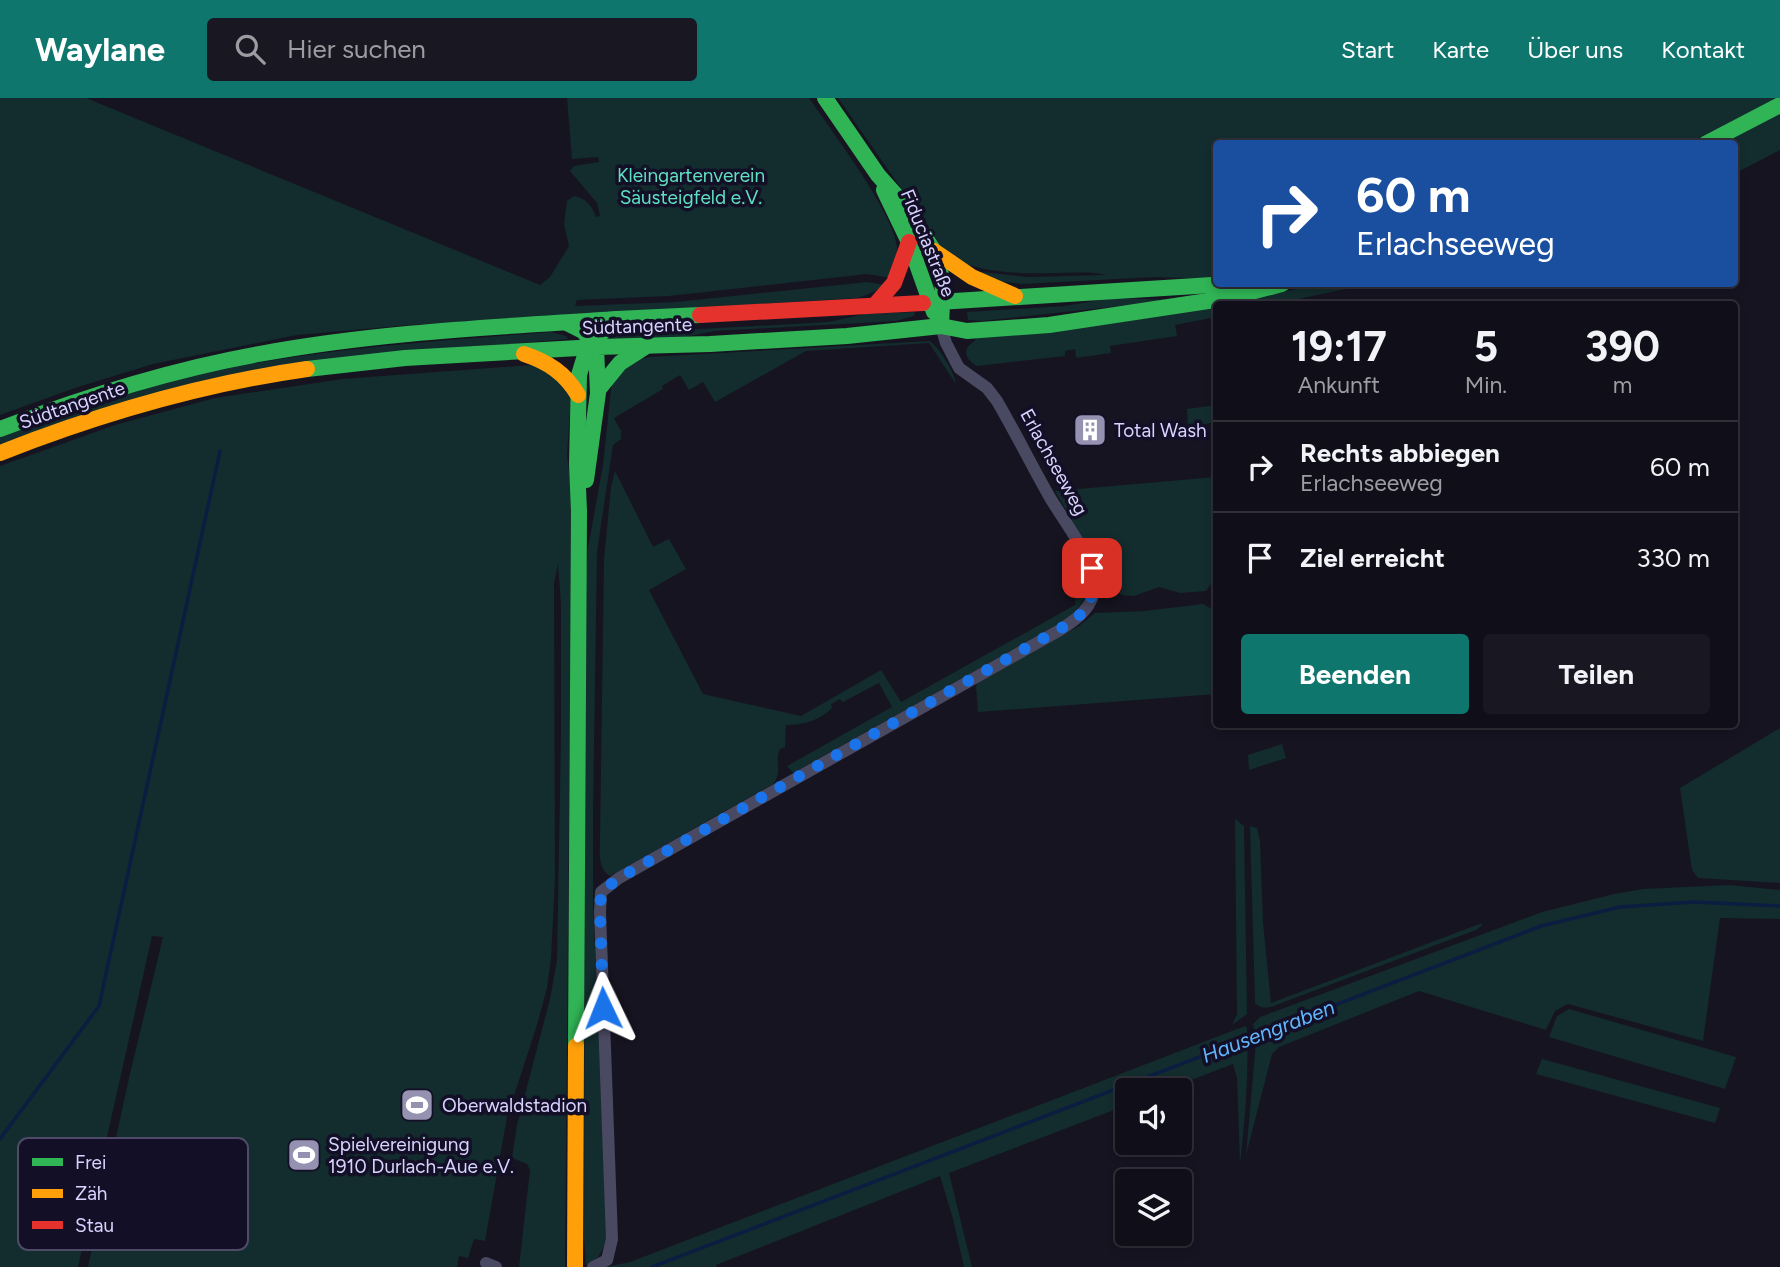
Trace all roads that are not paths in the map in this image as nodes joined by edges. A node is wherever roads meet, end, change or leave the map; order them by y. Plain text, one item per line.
1 (825, 98) edge
2 (1780, 105) edge
3 (1713, 140) edge
4 (878, 175) junction
5 (909, 242) junction
6 (934, 251) junction
7 (1213, 285) edge
8 (1270, 287) edge
9 (1017, 296) junction
10 (936, 302) junction
11 (875, 305) junction
12 (617, 319) junction
13 (567, 323) junction
14 (941, 326) junction
15 (592, 345) junction
16 (646, 346) junction
17 (515, 351) junction
18 (597, 391) junction
19 (578, 395) junction
20 (0, 429) edge
21 (0, 453) edge
22 (579, 511) junction
23 (575, 1260) edge
24 (593, 1267) edge

1 - 4 main road, Fiduciastraße
2 - 3 main road
4 - 5 main road, Fiduciastraße
4 - 6 main road, Fiduciastraße
5 - 10 main road, Fiduciastraße
5 - 11 main road
6 - 9 main road
6 - 10 main road, Fiduciastraße
7 - 9 main road, Südtangente
8 - 14 main road, Südtangente
9 - 10 main road, Südtangente
10 - 11 main road, Südtangente
10 - 14 main road, Fiduciastraße
11 - 12 main road, Südtangente
12 - 13 main road, Südtangente
12 - 15 main road
13 - 15 main road
13 - 20 main road, Südtangente
14 - 16 main road, Südtangente
14 - 24 street, Erlachseeweg
15 - 16 main road, Südtangente
15 - 17 main road, Südtangente
15 - 18 main road
15 - 19 main road
16 - 18 main road
17 - 19 main road
17 - 21 main road, Südtangente
18 - 22 main road
19 - 22 main road
22 - 23 main road

